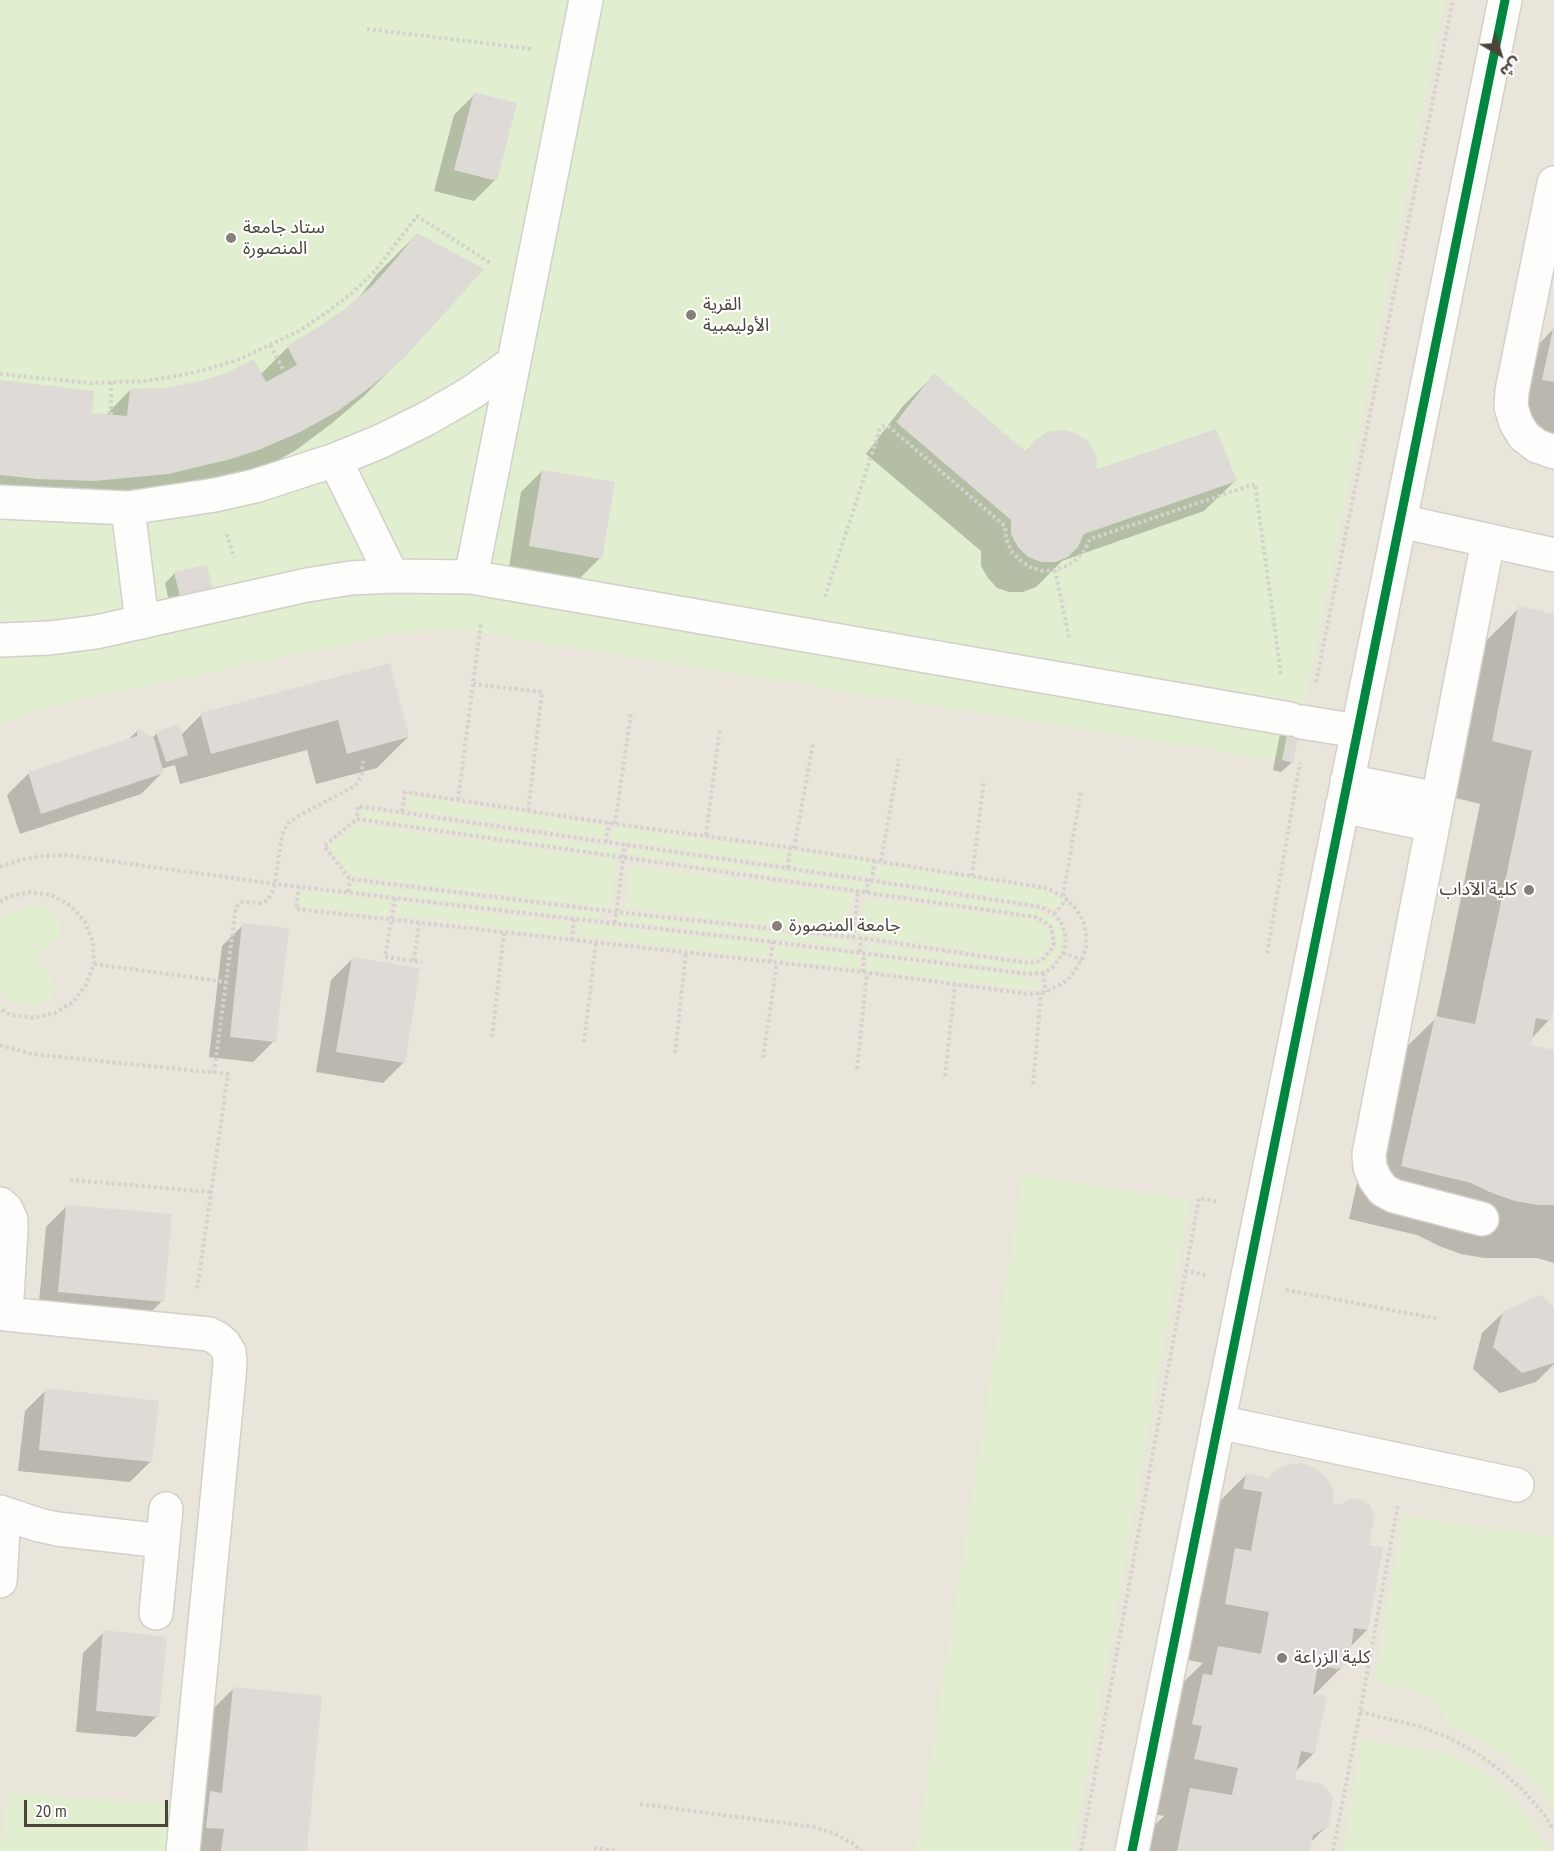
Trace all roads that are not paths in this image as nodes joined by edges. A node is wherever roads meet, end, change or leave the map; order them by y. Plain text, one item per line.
1 (586, 0) edge
2 (1505, 0) edge
3 (1554, 183) edge
4 (1548, 242) edge
5 (513, 363) junction
6 (1554, 452) edge
7 (335, 460) junction
8 (0, 502) edge
9 (128, 508) junction
10 (1400, 521) junction
11 (1488, 541) junction
12 (1554, 555) edge
13 (392, 576) junction
14 (478, 579) junction
15 (142, 622) junction
16 (1, 641) edge
17 (1357, 731) junction
18 (1345, 794) junction
19 (1435, 812) junction
20 (0, 1204) edge
21 (1482, 1219) dead end
22 (3, 1313) edge
23 (1218, 1422) junction
24 (1517, 1485) dead end
25 (166, 1509) dead end
26 (2, 1513) edge
27 (163, 1541) junction
28 (0, 1581) edge
29 (156, 1613) dead end
30 (183, 1851) edge
31 (1132, 1851) edge

1 - 5 street
2 - 10 street
3 - 4 street
4 - 6 street
5 - 7 street
5 - 14 street
7 - 9 street
7 - 13 street
8 - 9 street
9 - 15 street
10 - 11 street
10 - 17 street
11 - 12 street
11 - 19 street
13 - 14 street
13 - 15 street
14 - 17 street
15 - 16 street
17 - 18 street
18 - 19 street
18 - 23 street
19 - 21 street
20 - 22 street
22 - 30 street
23 - 24 street
23 - 31 street
25 - 27 street
26 - 27 street
26 - 28 street
27 - 29 street

